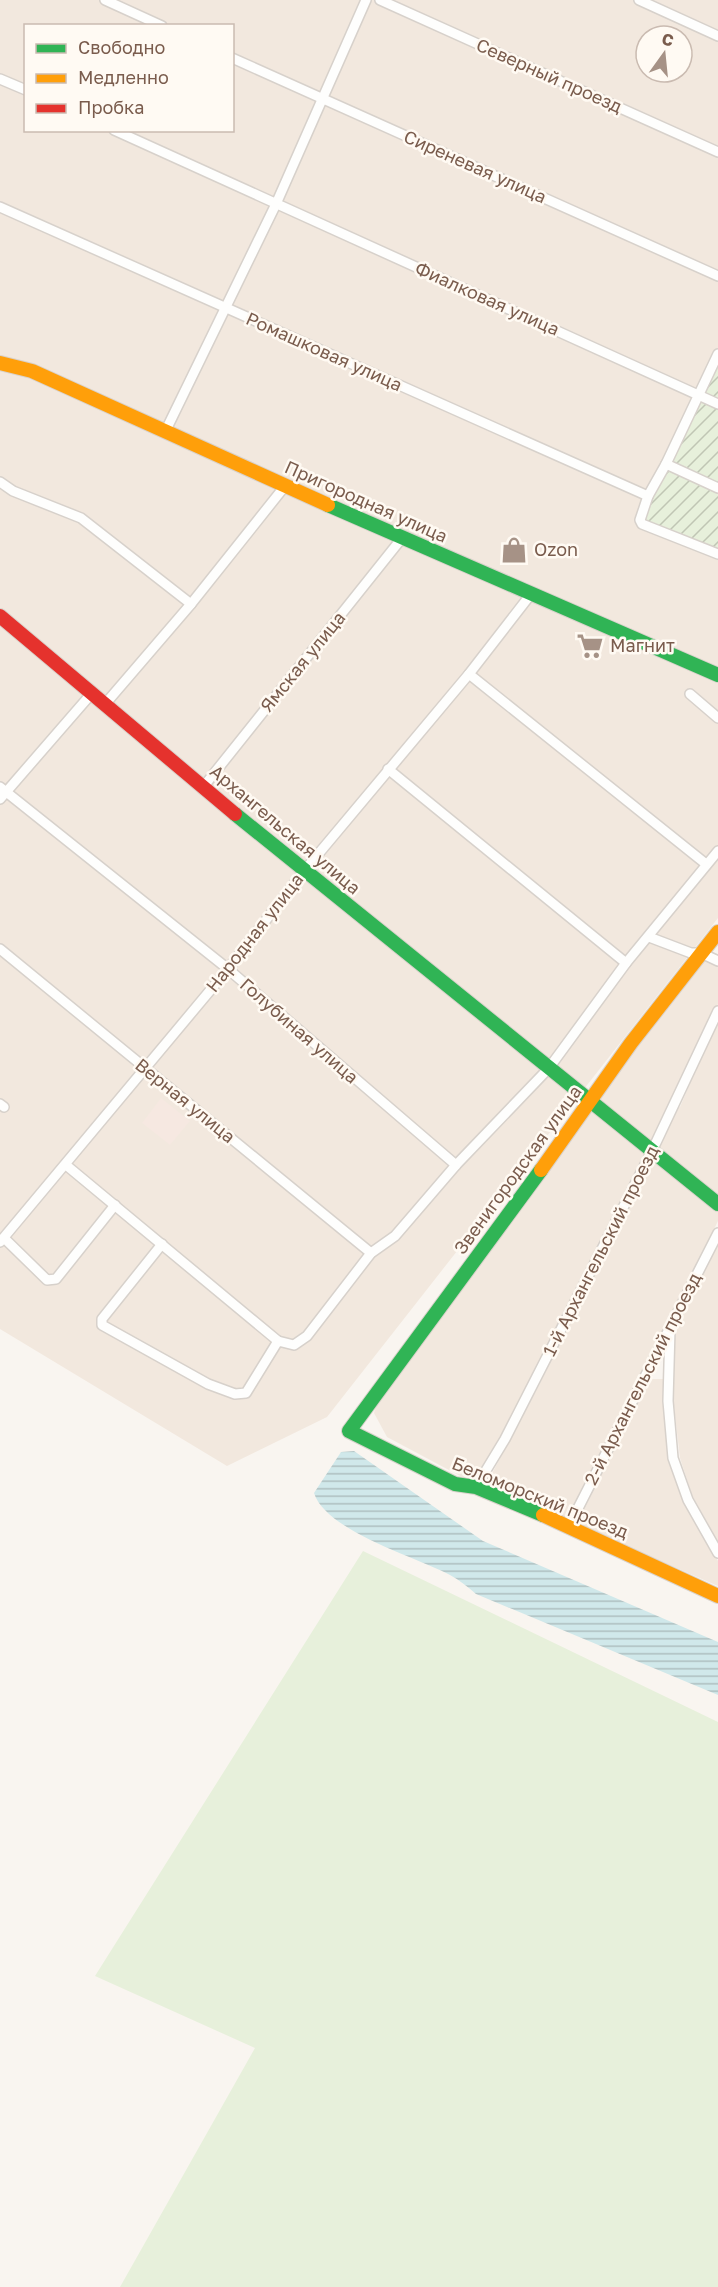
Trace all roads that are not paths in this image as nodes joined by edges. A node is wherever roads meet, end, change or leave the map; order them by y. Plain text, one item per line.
1 (105, 0) edge
2 (366, 0) edge
3 (380, 0) edge
4 (639, 0) edge
5 (158, 24) edge
6 (718, 36) edge
7 (234, 59) edge
8 (0, 79) edge
9 (24, 89) edge
10 (322, 99) junction
11 (118, 132) edge
12 (718, 152) edge
13 (276, 204) junction
14 (0, 207) edge
15 (718, 276) edge
16 (225, 308) junction
17 (718, 354) edge
18 (0, 363) edge
19 (698, 395) junction
20 (718, 404) edge
21 (165, 432) junction
22 (666, 464) junction
23 (0, 482) edge
24 (285, 486) junction
25 (718, 488) edge
26 (648, 496) junction
27 (402, 538) junction
28 (718, 554) edge
29 (531, 594) junction
30 (190, 604) junction
31 (0, 616) edge
32 (469, 674) junction
33 (718, 675) edge
34 (92, 693) junction
35 (690, 694) dead end
36 (106, 703) junction
37 (718, 718) edge
38 (388, 769) junction
39 (204, 786) junction
40 (2, 793) edge
41 (718, 851) edge
42 (706, 864) junction
43 (304, 871) junction
44 (718, 932) edge
45 (649, 937) junction
46 (0, 949) edge
47 (701, 952) junction
48 (718, 961) edge
49 (626, 963) junction
50 (228, 969) junction
51 (718, 1011) edge
52 (145, 1068) junction
53 (549, 1068) junction
54 (590, 1102) junction
55 (652, 1150) junction
56 (66, 1165) junction
57 (456, 1165) junction
58 (115, 1204) junction
59 (718, 1204) edge
60 (718, 1233) edge
61 (2, 1240) edge
62 (162, 1244) junction
63 (371, 1253) junction
64 (670, 1327) junction
65 (278, 1341) junction
66 (349, 1431) joint
67 (476, 1487) junction
68 (569, 1526) junction
69 (718, 1553) edge
70 (718, 1596) edge

1 - 5 street
2 - 10 street
3 - 12 street, Северный проезд
4 - 6 street
7 - 10 street, Сиреневая улица
8 - 9 street
10 - 13 street
10 - 15 street, Сиреневая улица
11 - 13 street, Фиалковая улица
13 - 16 street
13 - 19 street, Фиалковая улица
14 - 16 street, Ромашковая улица
16 - 21 street
16 - 26 street, Ромашковая улица
17 - 19 street
18 - 21 street, Пригородная улица
19 - 20 street, Фиалковая улица
19 - 22 street
21 - 24 street, Пригородная улица
22 - 25 street
22 - 26 street
23 - 30 street
24 - 27 street, Пригородная улица
24 - 30 street
26 - 28 street
27 - 29 street, Пригородная улица
27 - 39 street, Ямская улица
29 - 32 street, Народная улица
29 - 33 street, Пригородная улица
30 - 36 street
31 - 34 street, Архангельская улица
32 - 38 street, Народная улица
32 - 42 street
34 - 36 street, Архангельская улица
34 - 40 street
35 - 37 street
36 - 39 street, Архангельская улица
38 - 43 street, Народная улица
38 - 49 street
39 - 43 street, Архангельская улица
40 - 50 street, Голубиная улица
41 - 42 street, Звенигородская улица
42 - 45 street, Звенигородская улица
43 - 50 street, Народная улица
43 - 53 street, Архангельская улица
44 - 47 street, Звенигородская улица
45 - 47 street
45 - 49 street, Звенигородская улица
46 - 52 street, Верная улица
47 - 48 street
47 - 54 street, Звенигородская улица
49 - 53 street, Звенигородская улица
50 - 52 street, Народная улица
50 - 57 street, Голубиная улица
51 - 55 street, 1-й Архангельский проезд
52 - 56 street, Народная улица
52 - 63 street, Верная улица
53 - 54 street, Архангельская улица
53 - 57 street, Звенигородская улица
54 - 55 street
54 - 66 street, Звенигородская улица
55 - 59 street
55 - 67 street, 1-й Архангельский проезд
56 - 58 street
56 - 61 street, Народная улица
57 - 63 street, Звенигородская улица
58 - 61 street
58 - 62 street
60 - 64 street, 2-й Архангельский проезд
62 - 65 street
62 - 65 street
63 - 65 street, Звенигородская улица
64 - 68 street, 2-й Архангельский проезд
64 - 69 street
66 - 67 street, Беломорский проезд
67 - 68 street, Беломорский проезд
68 - 70 street, Беломорский проезд

